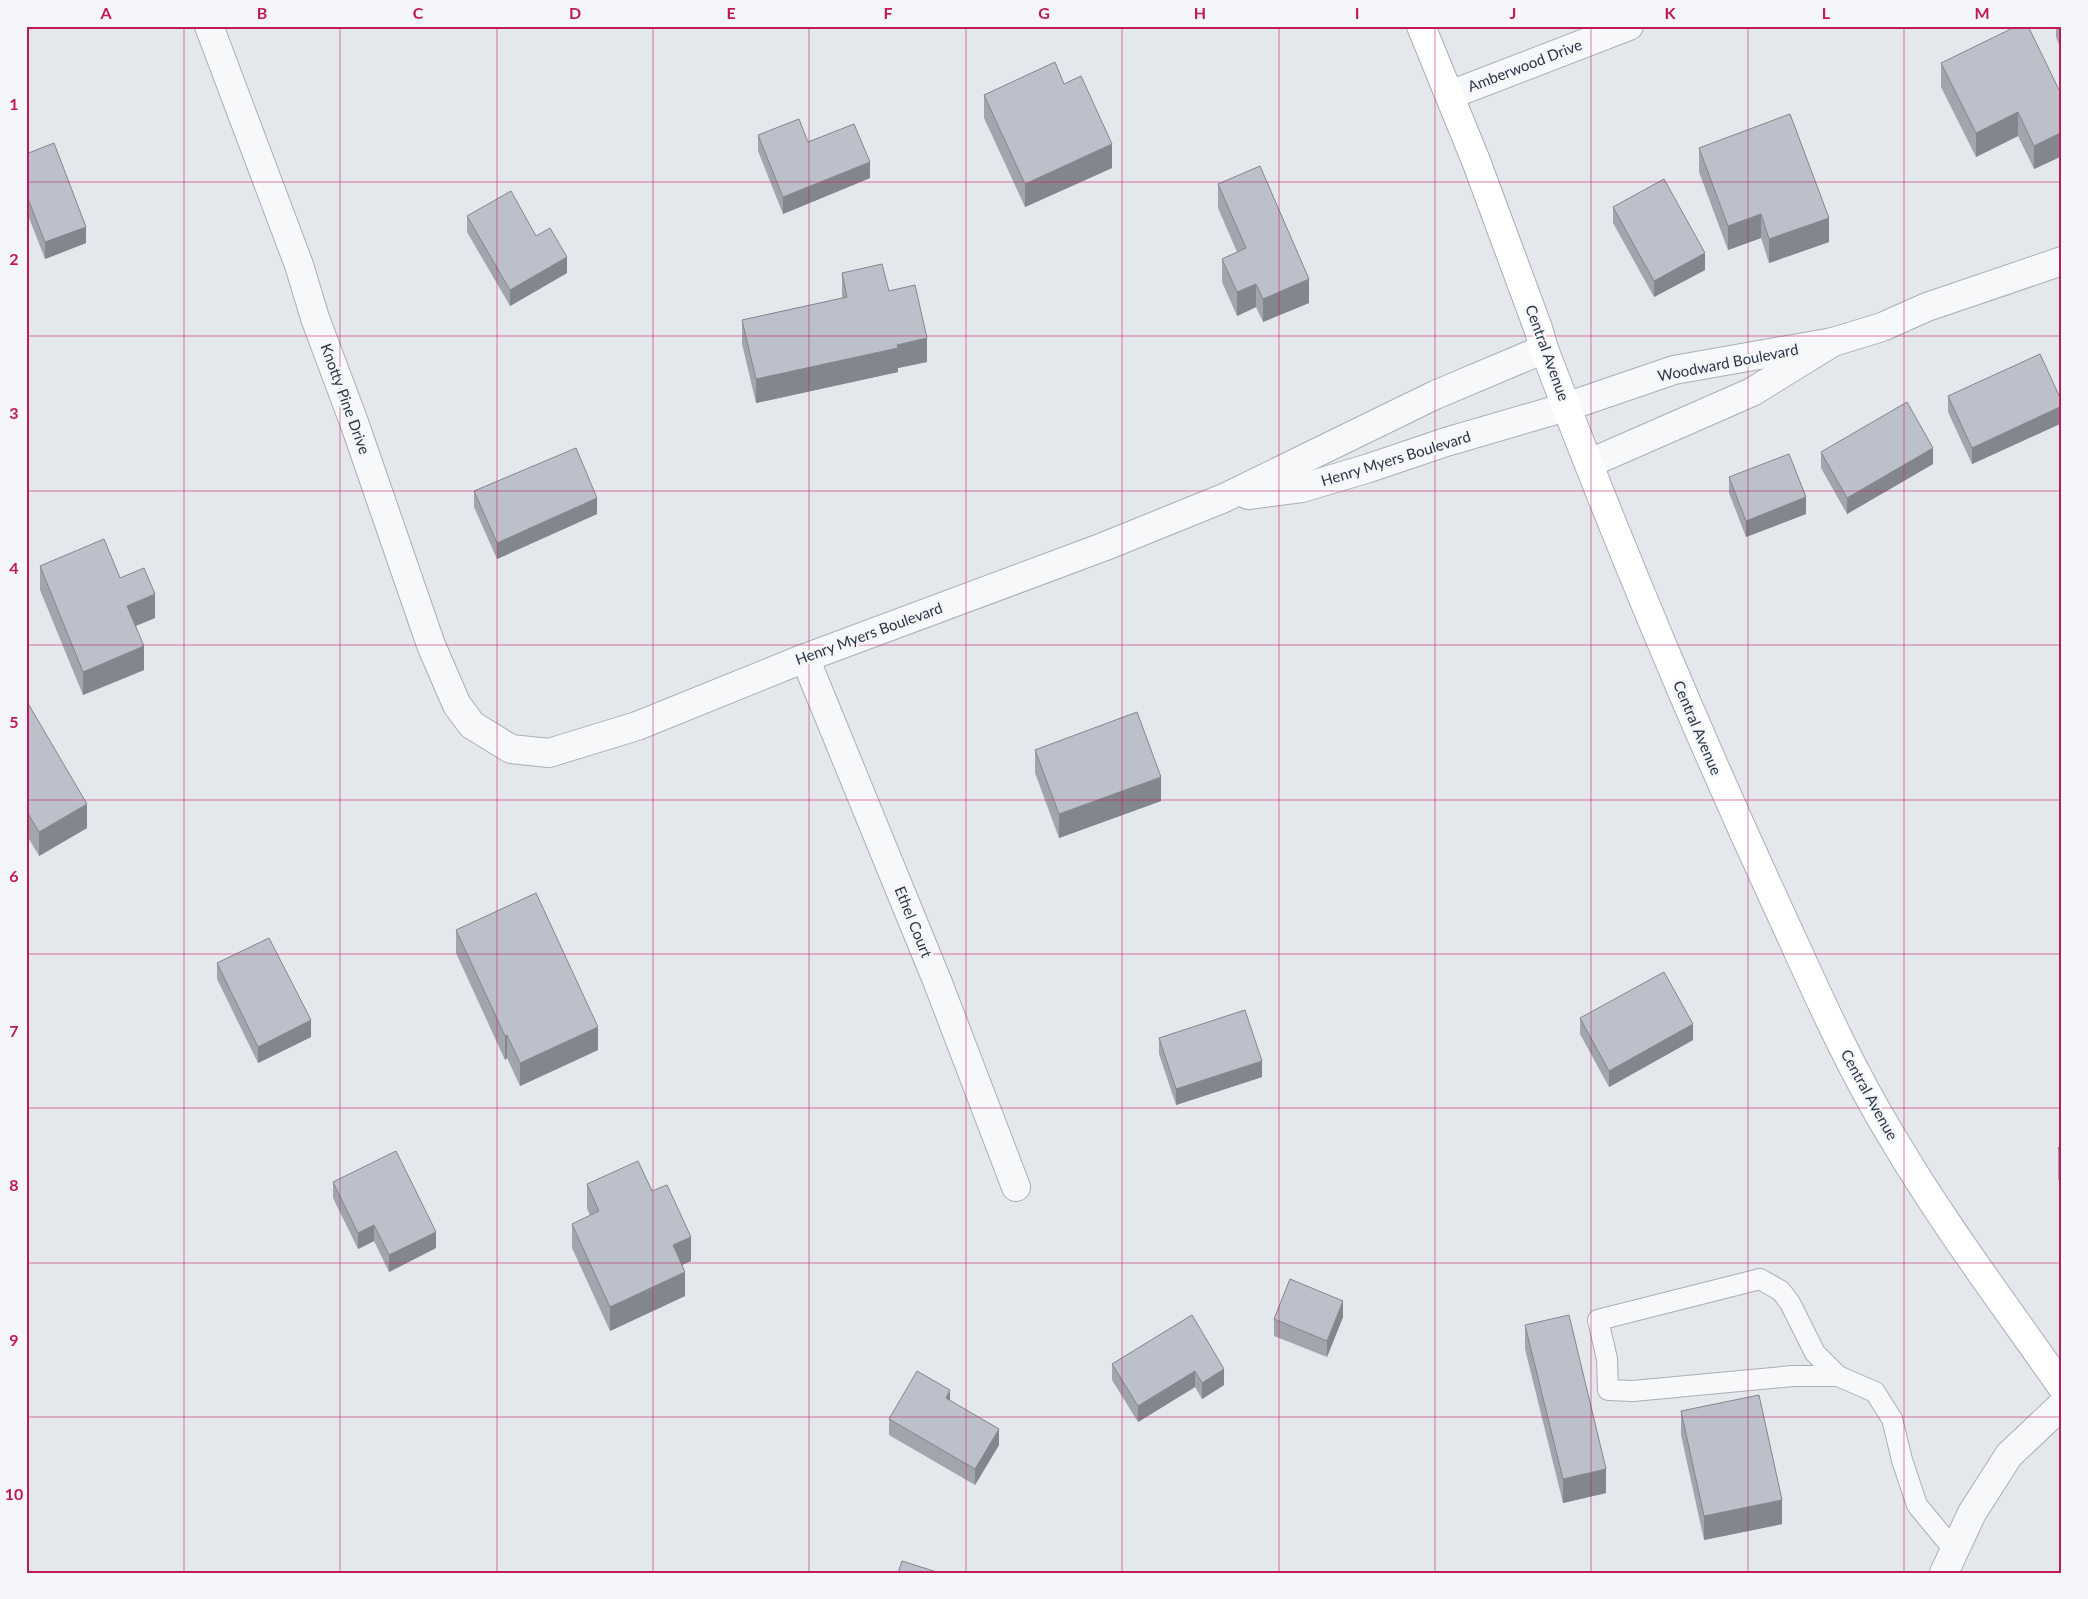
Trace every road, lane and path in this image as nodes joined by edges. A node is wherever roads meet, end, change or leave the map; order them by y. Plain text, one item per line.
1 (209, 26) edge
2 (1421, 26) edge
3 (1629, 26) edge
4 (1450, 94) junction
5 (2062, 261) edge
6 (1835, 341) junction
7 (1544, 349) junction
8 (1566, 407) junction
9 (1590, 463) junction
10 (1224, 498) junction
11 (805, 658) junction
12 (511, 749) joint
13 (1016, 1187) dead end
14 (1838, 1376) junction
15 (2062, 1387) edge
16 (2062, 1406) edge
17 (1949, 1562) edge

1 - 12 street, Knotty Pine Drive
2 - 4 street, Central Avenue
3 - 4 street, Amberwood Drive
4 - 7 street, Central Avenue
5 - 6 street, Woodward Boulevard
6 - 8 street, Woodward Boulevard
6 - 9 street, Woodward Boulevard
7 - 8 street, Central Avenue
7 - 10 street, Henry Myers Boulevard
8 - 9 street, Central Avenue
8 - 10 street, Henry Myers Boulevard
9 - 15 street, Central Avenue
10 - 11 street, Henry Myers Boulevard
11 - 12 street, Henry Myers Boulevard
11 - 13 street, Ethel Court
14 - 14 lane
14 - 17 lane
16 - 17 street

